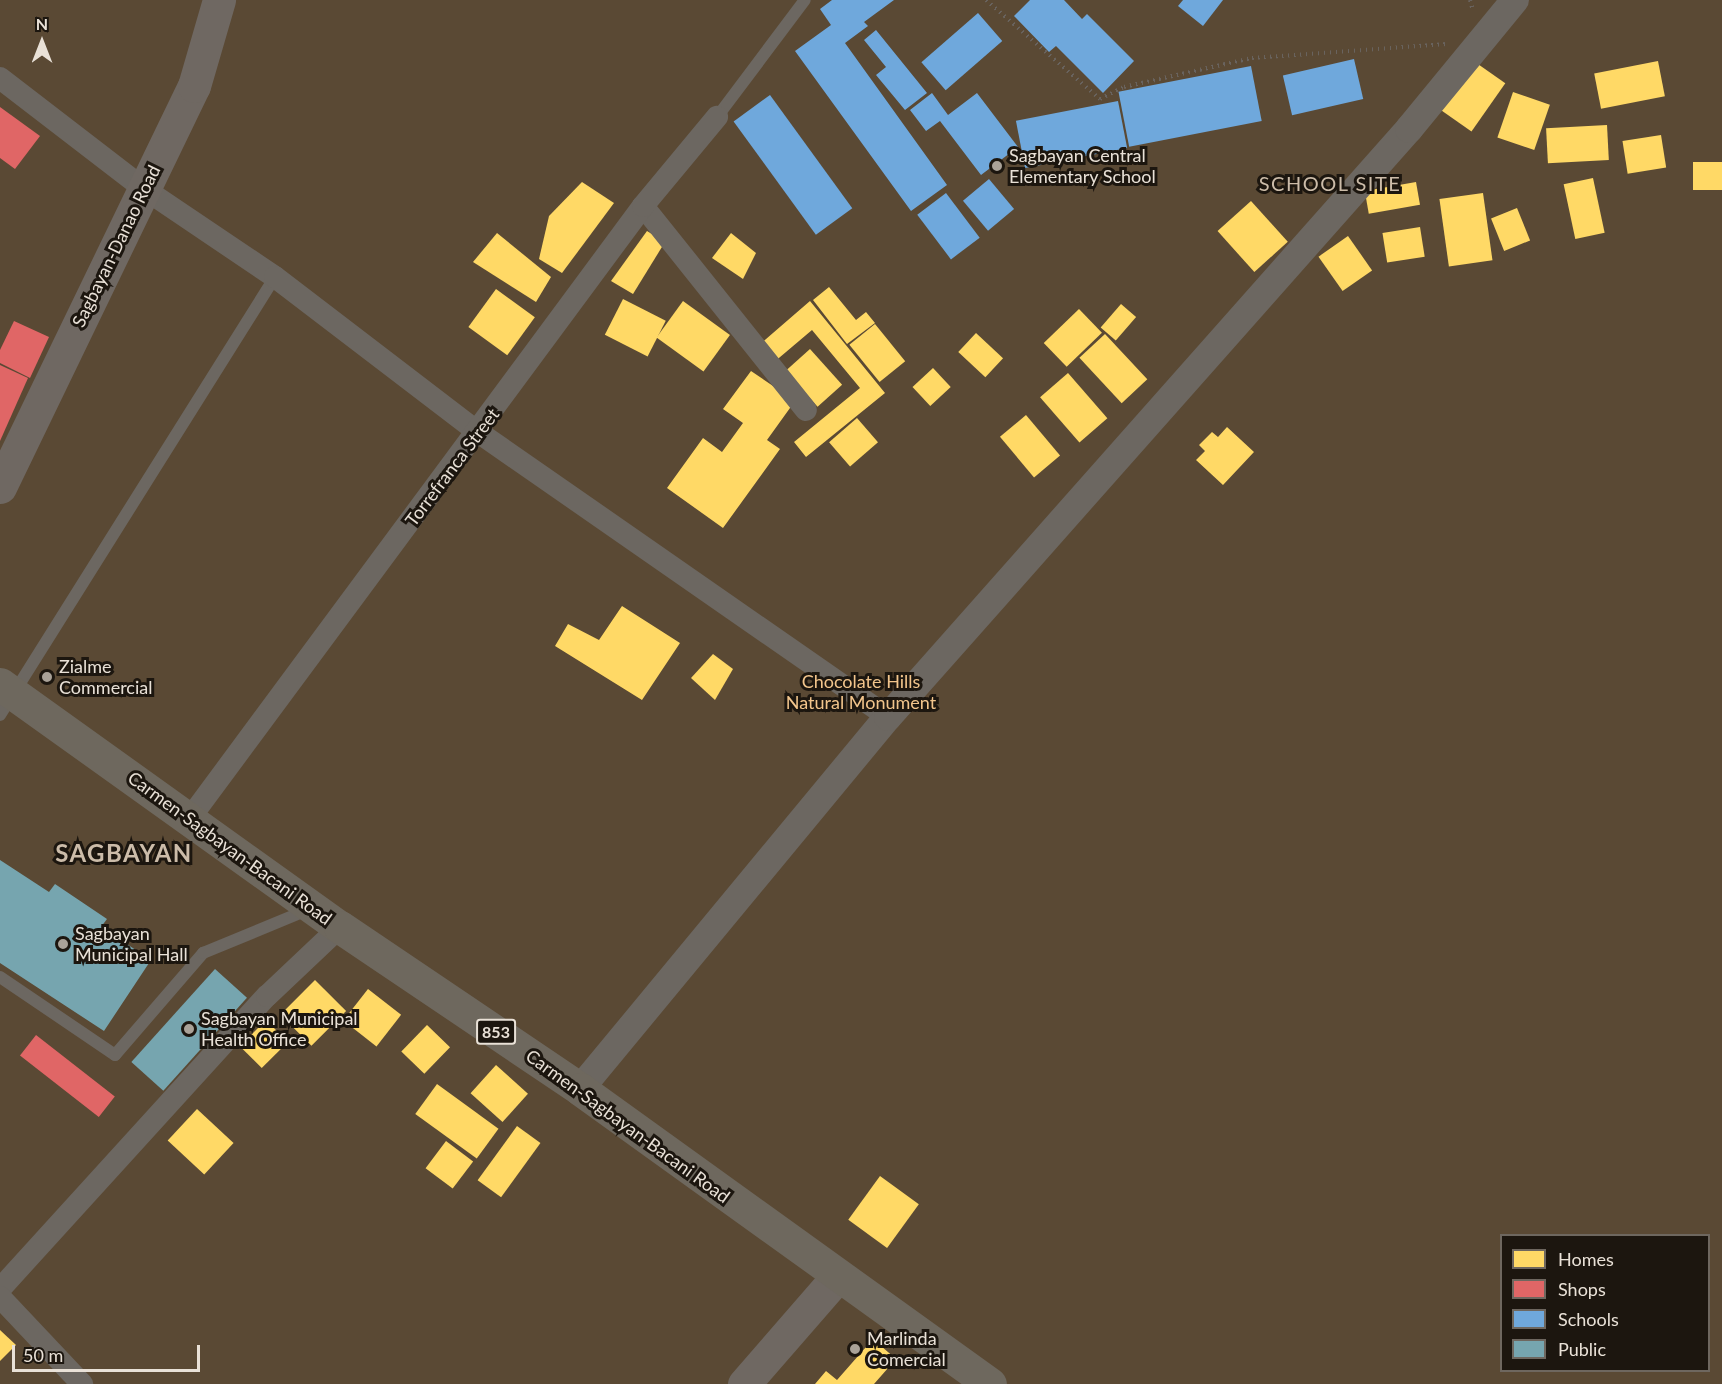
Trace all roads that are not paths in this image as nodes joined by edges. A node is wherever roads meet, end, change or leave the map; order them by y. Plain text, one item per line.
1 (219, 0) edge
2 (805, 0) edge
3 (1515, 0) edge
4 (0, 78) edge
5 (717, 117) joint
6 (143, 188) junction
7 (643, 206) junction
8 (275, 277) junction
9 (806, 410) dead end
10 (478, 432) junction
11 (0, 488) edge
12 (4, 698) edge
13 (888, 717) junction
14 (190, 818) junction
15 (314, 908) junction
16 (340, 927) junction
17 (0, 977) edge
18 (580, 1089) junction
19 (837, 1277) junction
20 (0, 1289) edge
21 (0, 1298) edge
22 (82, 1384) edge
23 (744, 1384) edge
24 (990, 1384) edge

1 - 6 main road, Sagbayan-Danao Road
2 - 5 lane
3 - 13 street
4 - 6 street
5 - 7 street, Torrefranca Street
6 - 8 street
6 - 11 main road, Sagbayan-Danao Road
7 - 9 street
7 - 10 street, Torrefranca Street
8 - 10 street
8 - 12 lane
10 - 13 street
10 - 14 street, Torrefranca Street
12 - 14 main road, Carmen-Sagbayan-Bacani Road / 853
13 - 18 street
14 - 15 main road, Carmen-Sagbayan-Bacani Road / 853
15 - 16 main road, Carmen-Sagbayan-Bacani Road / 853
15 - 17 lane
16 - 18 main road, Carmen-Sagbayan-Bacani Road / 853
16 - 20 street
18 - 19 main road, Carmen-Sagbayan-Bacani Road / 853
19 - 23 main road
19 - 24 main road, Carmen-Sagbayan-Bacani Road / 853
21 - 22 street

